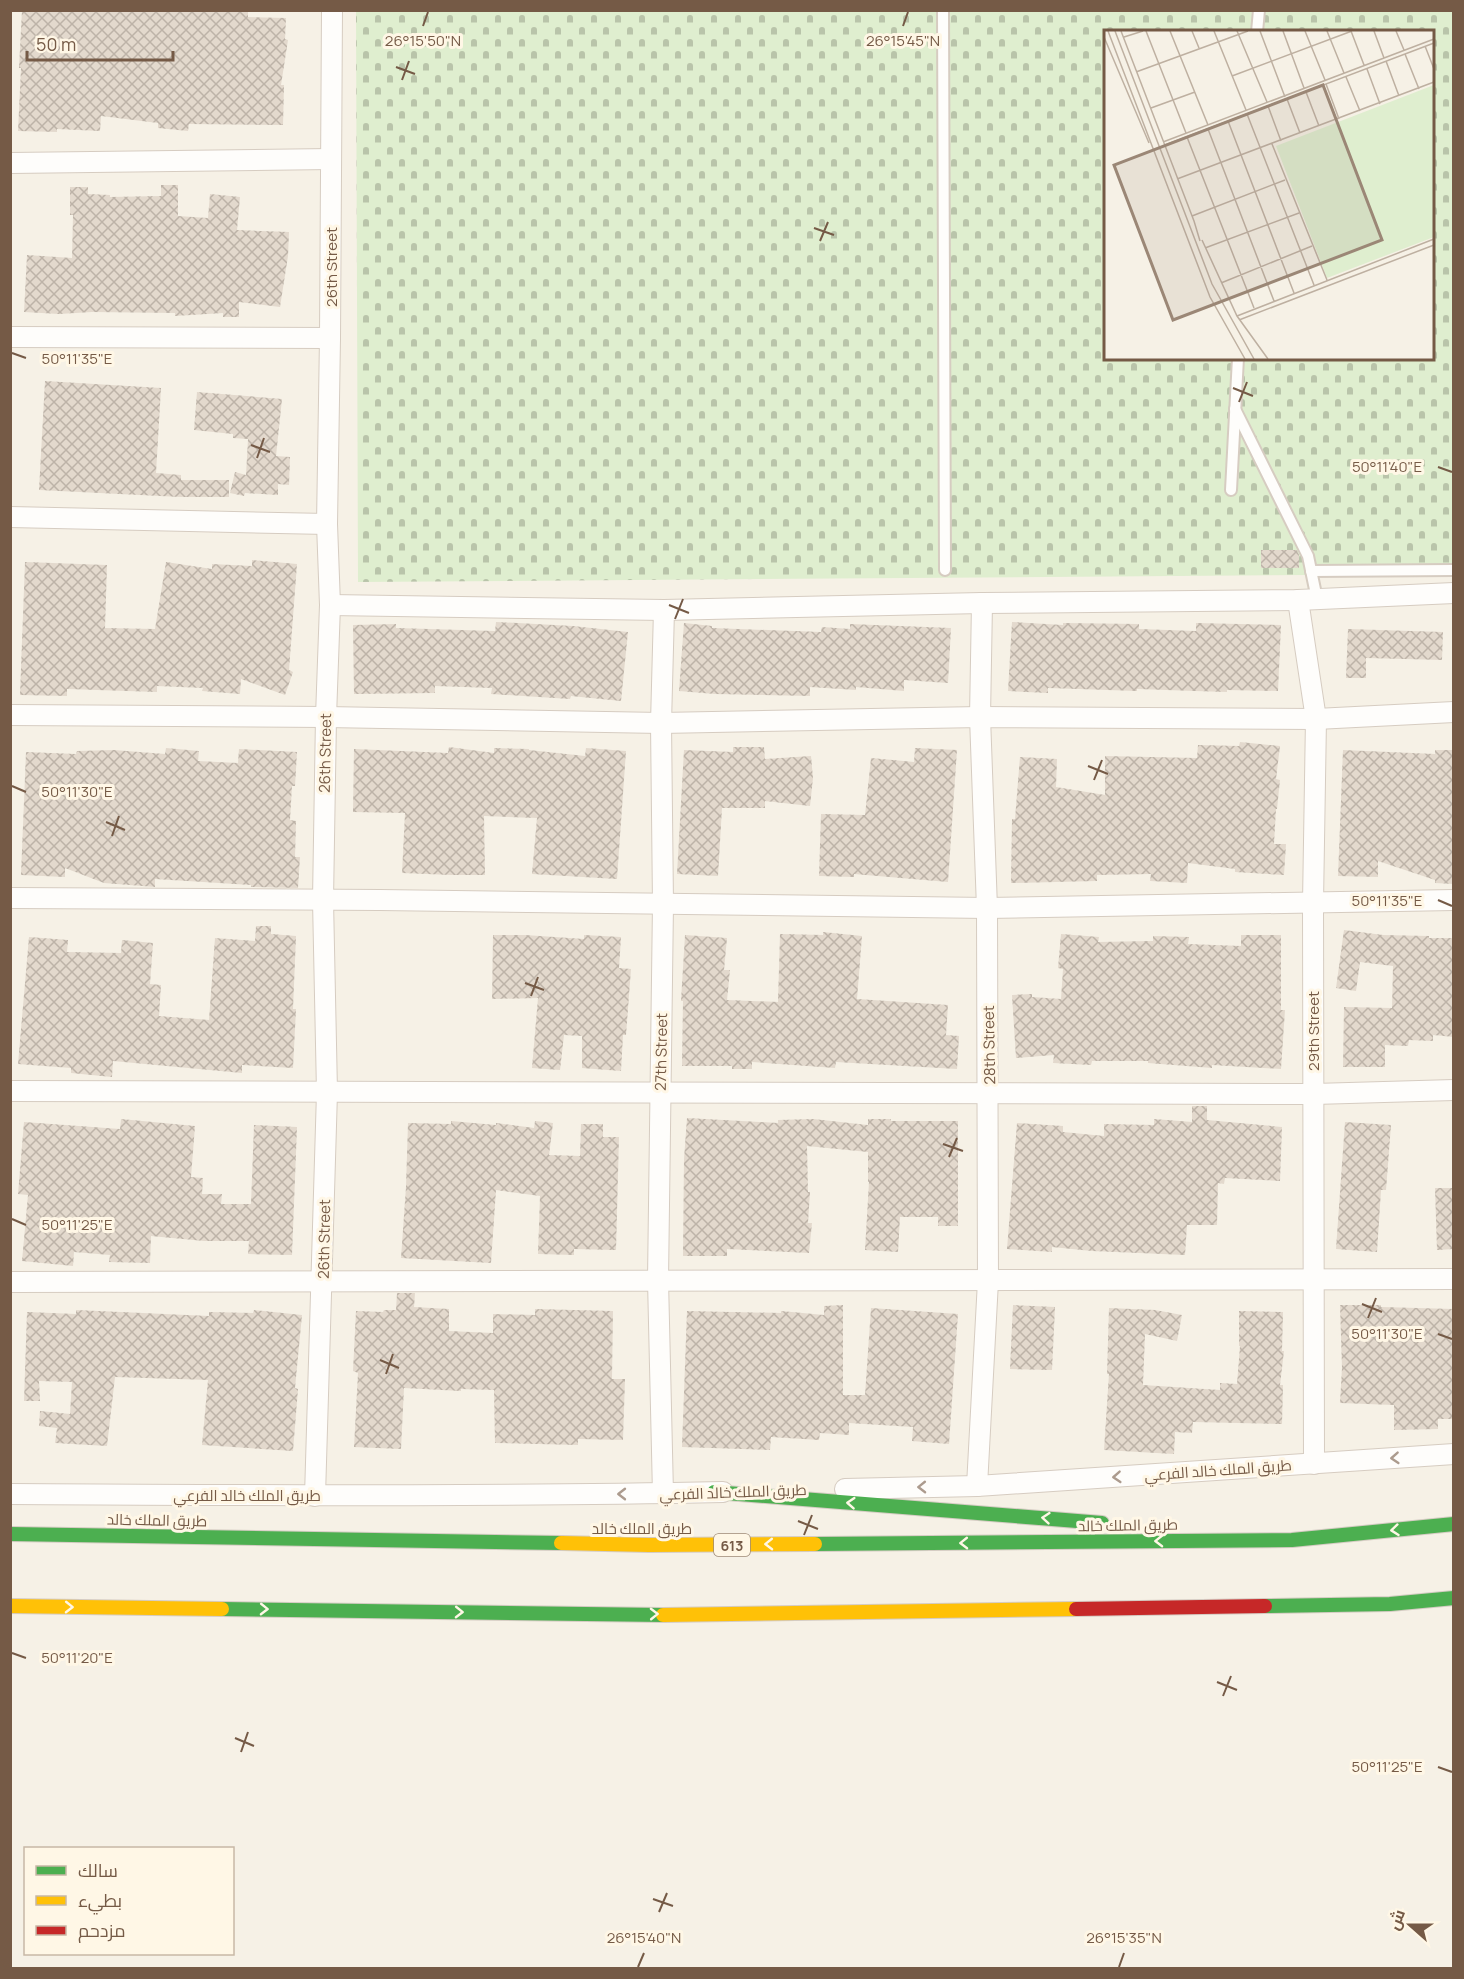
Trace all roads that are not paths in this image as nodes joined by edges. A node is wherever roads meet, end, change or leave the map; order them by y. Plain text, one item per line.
1 (332, 10) edge
2 (943, 10) edge
3 (1259, 10) edge
4 (1257, 30) edge
5 (331, 159) junction
6 (10, 163) edge
7 (10, 337) edge
8 (330, 338) junction
9 (1238, 360) edge
10 (1235, 409) junction
11 (1231, 490) dead end
12 (10, 516) edge
13 (327, 524) junction
14 (945, 570) dead end
15 (1454, 570) edge
16 (1311, 571) junction
17 (1454, 593) edge
18 (1308, 600) junction
19 (982, 603) junction
20 (330, 605) junction
21 (664, 610) junction
22 (1454, 712) edge
23 (10, 714) edge
24 (326, 717) junction
25 (980, 717) junction
26 (1316, 719) junction
27 (661, 723) junction
28 (10, 898) edge
29 (323, 900) junction
30 (1454, 900) edge
31 (1313, 903) junction
32 (663, 904) junction
33 (987, 908) junction
34 (1454, 1090) edge
35 (10, 1091) edge
36 (327, 1092) junction
37 (660, 1093) junction
38 (989, 1093) junction
39 (1314, 1094) junction
40 (1454, 1279) edge
41 (658, 1280) junction
42 (1314, 1280) junction
43 (323, 1281) junction
44 (988, 1281) junction
45 (10, 1282) edge
46 (1454, 1454) edge
47 (1314, 1464) junction
48 (976, 1486) junction
49 (714, 1492) junction
50 (10, 1494) edge
51 (663, 1494) junction
52 (315, 1496) junction
53 (1119, 1524) dead end
54 (1454, 1524) edge
55 (1154, 1527) dead end
56 (10, 1534) edge
57 (1292, 1540) junction
58 (1454, 1598) edge
59 (10, 1606) edge

1 - 5 street, 26th Street
2 - 14 lane
3 - 4 lane
5 - 6 street
5 - 8 street, 26th Street
7 - 8 street
8 - 13 street, 26th Street
9 - 10 lane
10 - 11 lane
10 - 16 lane
12 - 13 street
13 - 20 street, 26th Street
15 - 16 lane
16 - 18 lane
17 - 18 street
18 - 19 street
18 - 26 street, 29th Street
19 - 21 street
19 - 25 street, 28th Street
20 - 21 street
20 - 24 street, 26th Street
21 - 27 street, 27th Street
22 - 26 street
23 - 24 street
24 - 27 street
24 - 29 street, 26th Street
25 - 26 street
25 - 27 street
25 - 33 street, 28th Street
26 - 31 street, 29th Street
27 - 32 street, 27th Street
28 - 29 street
29 - 32 street
29 - 36 street, 26th Street
30 - 31 street
31 - 33 street
31 - 39 street, 29th Street
32 - 33 street
32 - 37 street, 27th Street
33 - 38 street, 28th Street
34 - 39 street
35 - 36 street
36 - 37 street
36 - 43 street, 26th Street
37 - 38 street
37 - 41 street, 27th Street
38 - 39 street
38 - 44 street, 28th Street
39 - 42 street, 29th Street
40 - 42 street
41 - 43 street
41 - 44 street
41 - 51 street, 27th Street
42 - 44 street
42 - 47 street, 29th Street
43 - 45 street
43 - 52 street, 26th Street
44 - 48 street, 28th Street
46 -> 47 street, طريق الملك خالد الفرعي
47 -> 48 street, طريق الملك خالد الفرعي
48 -> 49 street, طريق الملك خالد الفرعي
49 - 51 street, طريق الملك خالد الفرعي
53 -> 49 highway
50 - 52 street, طريق الملك خالد الفرعي
51 -> 52 street, طريق الملك خالد الفرعي
54 -> 57 highway, طريق الملك خالد / 613
55 - 57 highway
57 -> 56 highway, طريق الملك خالد / 613
59 -> 58 highway

